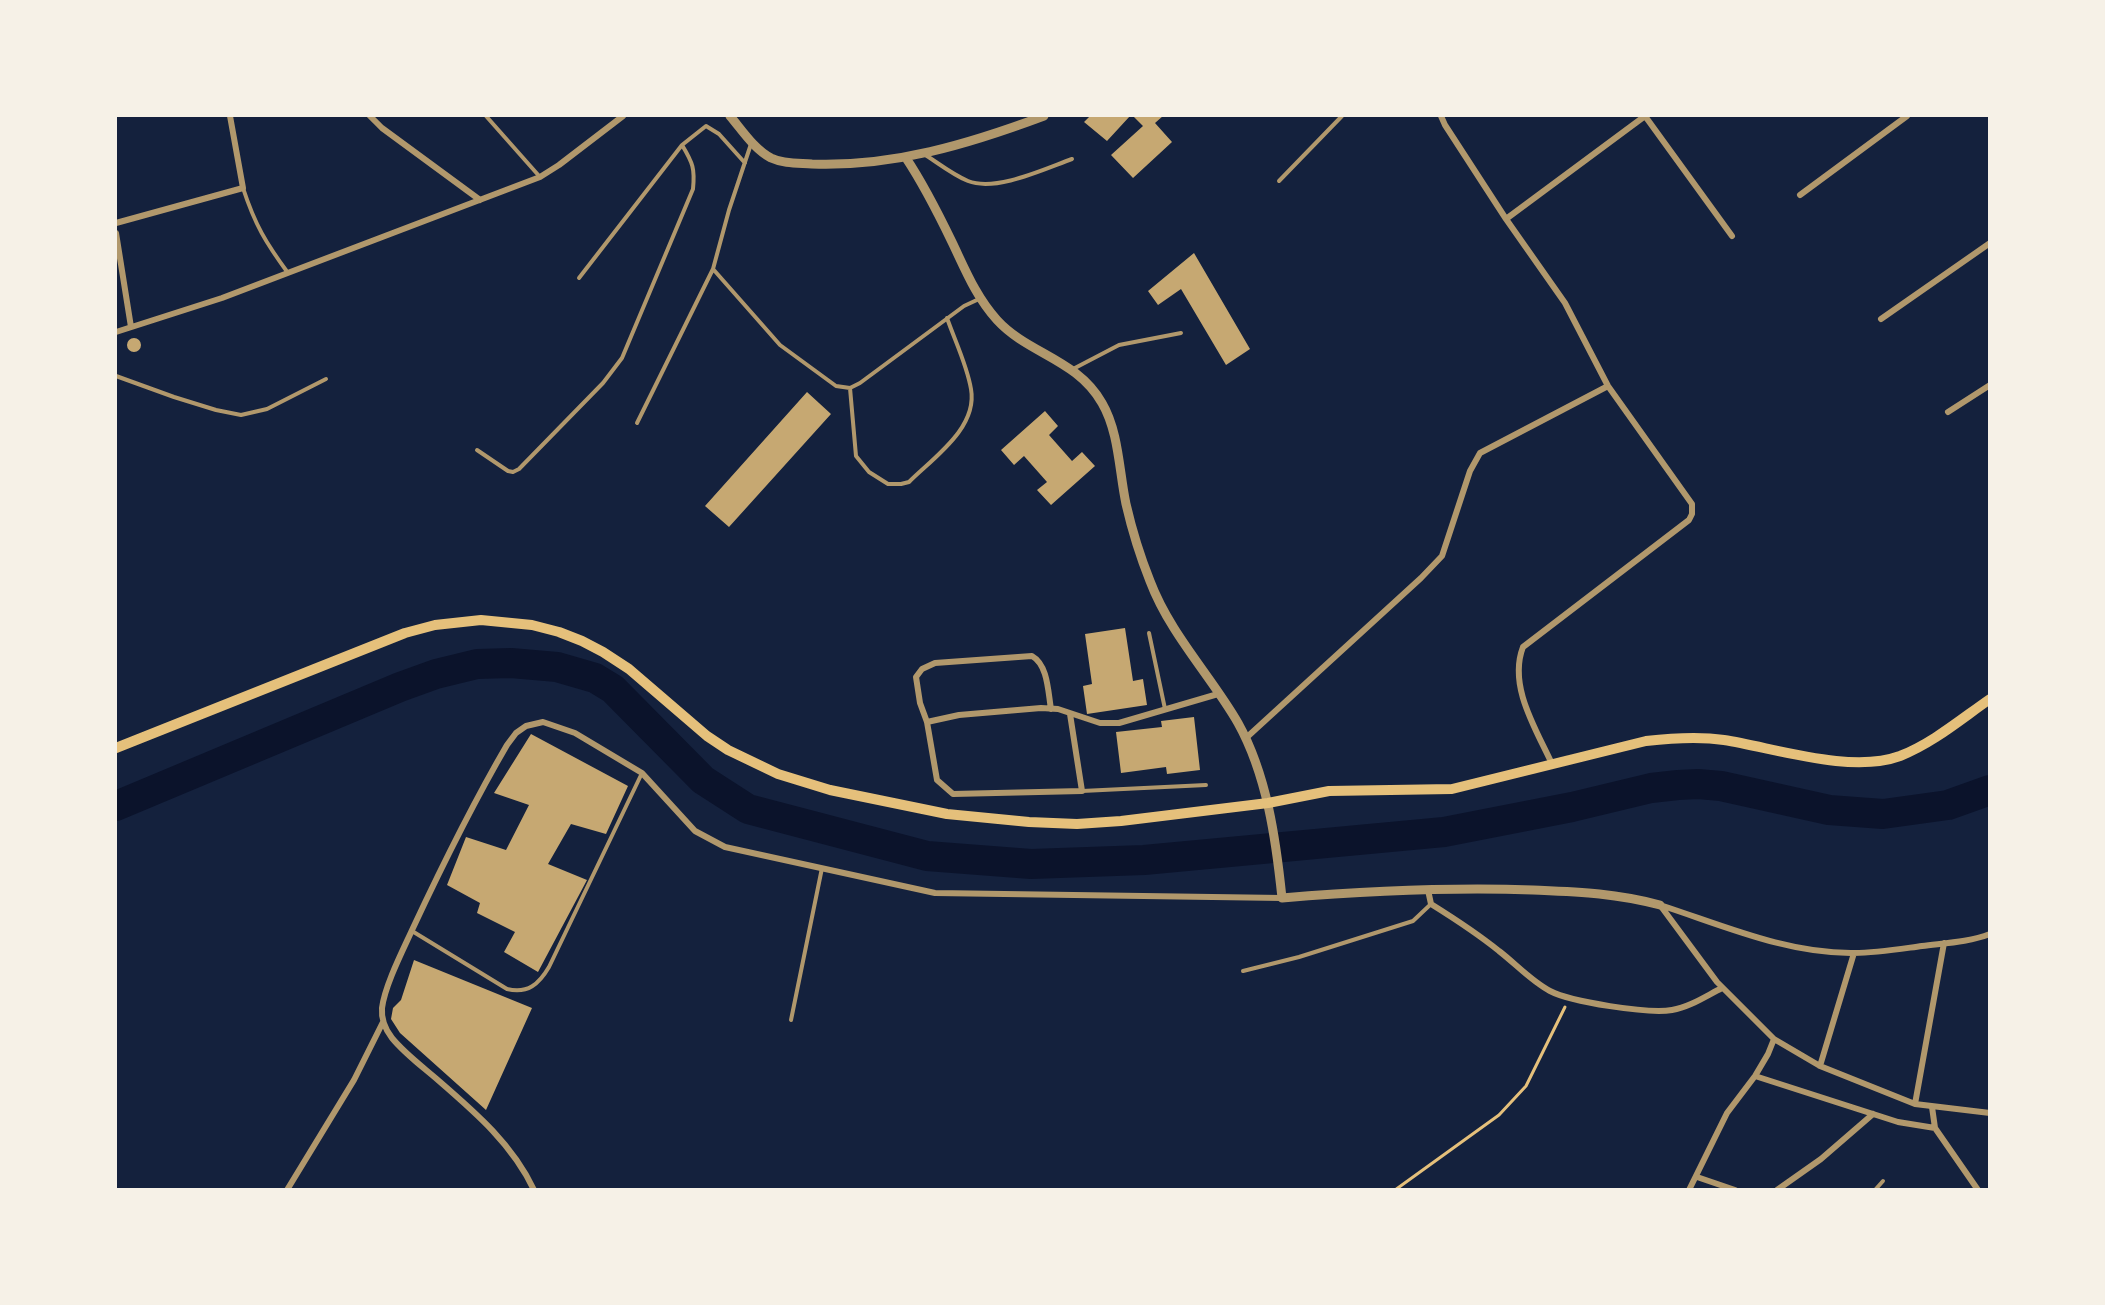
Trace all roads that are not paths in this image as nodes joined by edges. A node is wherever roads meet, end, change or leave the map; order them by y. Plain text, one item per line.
1 (230, 116) edge
2 (370, 116) edge
3 (486, 116) edge
4 (622, 116) edge
5 (730, 116) edge
6 (1044, 116) edge
7 (1342, 116) edge
8 (1441, 116) edge
9 (1645, 116) edge
10 (1907, 116) edge
11 (752, 141) junction
12 (682, 145) junction
13 (924, 154) junction
14 (906, 158) junction
15 (1072, 159) dead end
16 (745, 163) junction
17 (540, 177) junction
18 (1279, 181) dead end
19 (243, 188) junction
20 (1800, 195) dead end
21 (480, 200) junction
22 (1506, 219) junction
23 (116, 223) edge
24 (116, 233) edge
25 (1732, 236) dead end
26 (1989, 243) edge
27 (713, 269) junction
28 (288, 273) junction
29 (579, 279) dead end
30 (979, 298) junction
31 (947, 318) junction
32 (1881, 319) dead end
33 (131, 327) junction
34 (116, 332) edge
35 (1181, 333) dead end
36 (1073, 369) junction
37 (116, 376) edge
38 (326, 379) dead end
39 (1989, 385) edge
40 (1608, 386) junction
41 (850, 388) junction
42 (1948, 412) dead end
43 (637, 423) dead end
44 (477, 450) dead end
45 (1149, 633) dead end
46 (1218, 694) junction
47 (1989, 699) edge
48 (1051, 709) junction
49 (1165, 710) junction
50 (1070, 714) junction
51 (927, 722) junction
52 (1246, 738) junction
53 (116, 748) edge
54 (1552, 764) junction
55 (642, 773) junction
56 (1206, 785) dead end
57 (1082, 790) junction
58 (1268, 803) junction
59 (822, 868) junction
60 (1428, 890) junction
61 (1282, 898) junction
62 (1431, 904) junction
63 (1660, 904) junction
64 (412, 931) junction
65 (1989, 934) edge
66 (1944, 943) junction
67 (1854, 953) junction
68 (1243, 971) dead end
69 (1722, 988) junction
70 (790, 1020) dead end
71 (383, 1022) junction
72 (1774, 1039) junction
73 (1820, 1066) junction
74 (1755, 1076) junction
75 (1915, 1104) junction
76 (1932, 1107) junction
77 (1989, 1113) edge
78 (1873, 1114) junction
79 (1935, 1128) junction
80 (1697, 1177) junction
81 (1883, 1181) dead end
82 (287, 1190) edge
83 (534, 1190) edge
84 (1689, 1190) edge
85 (1735, 1190) edge
86 (1777, 1190) edge
87 (1875, 1190) edge
88 (1978, 1190) edge

1 - 19 street
2 - 21 street
3 - 17 lane
4 - 17 street
5 - 11 street
6 - 13 street
7 - 18 lane
8 - 22 street
9 - 22 street
9 - 25 street
10 - 20 street
11 - 14 street
11 - 16 lane
12 - 16 lane
12 - 29 lane
12 - 44 lane
13 - 14 street
13 - 15 lane
14 - 30 street
16 - 27 lane
17 - 21 street
19 - 23 street
19 - 28 lane
21 - 28 street
22 - 40 street
24 - 33 street
26 - 32 street
27 - 41 lane
27 - 43 lane
28 - 33 street
30 - 31 lane
30 - 36 street
31 - 41 lane
31 - 41 lane
33 - 34 street
35 - 36 lane
36 - 46 street
37 - 38 lane
39 - 42 street
40 - 52 street
40 - 54 street
45 - 49 lane
46 - 49 street
46 - 52 street
47 - 54 main road
48 - 50 street
48 - 51 street
48 - 51 street
49 - 50 street
50 - 57 street
51 - 57 street
52 - 58 street
53 - 58 main road
54 - 58 main road
55 - 59 street
55 - 64 street
55 - 64 lane
56 - 57 lane
58 - 61 street
59 - 61 street
59 - 70 lane
60 - 61 street
60 - 62 street
60 - 63 street
62 - 68 lane
62 - 69 street
63 - 67 street
63 - 69 street
64 - 71 street
65 - 66 street
66 - 67 street
66 - 75 street
67 - 73 street
69 - 72 street
71 - 82 street
71 - 83 street
72 - 73 street
72 - 74 street
73 - 75 street
74 - 78 street
74 - 80 street
75 - 76 street
76 - 77 street
76 - 79 street
78 - 79 street
78 - 86 street
79 - 88 street
80 - 84 street
80 - 85 street
81 - 87 lane

